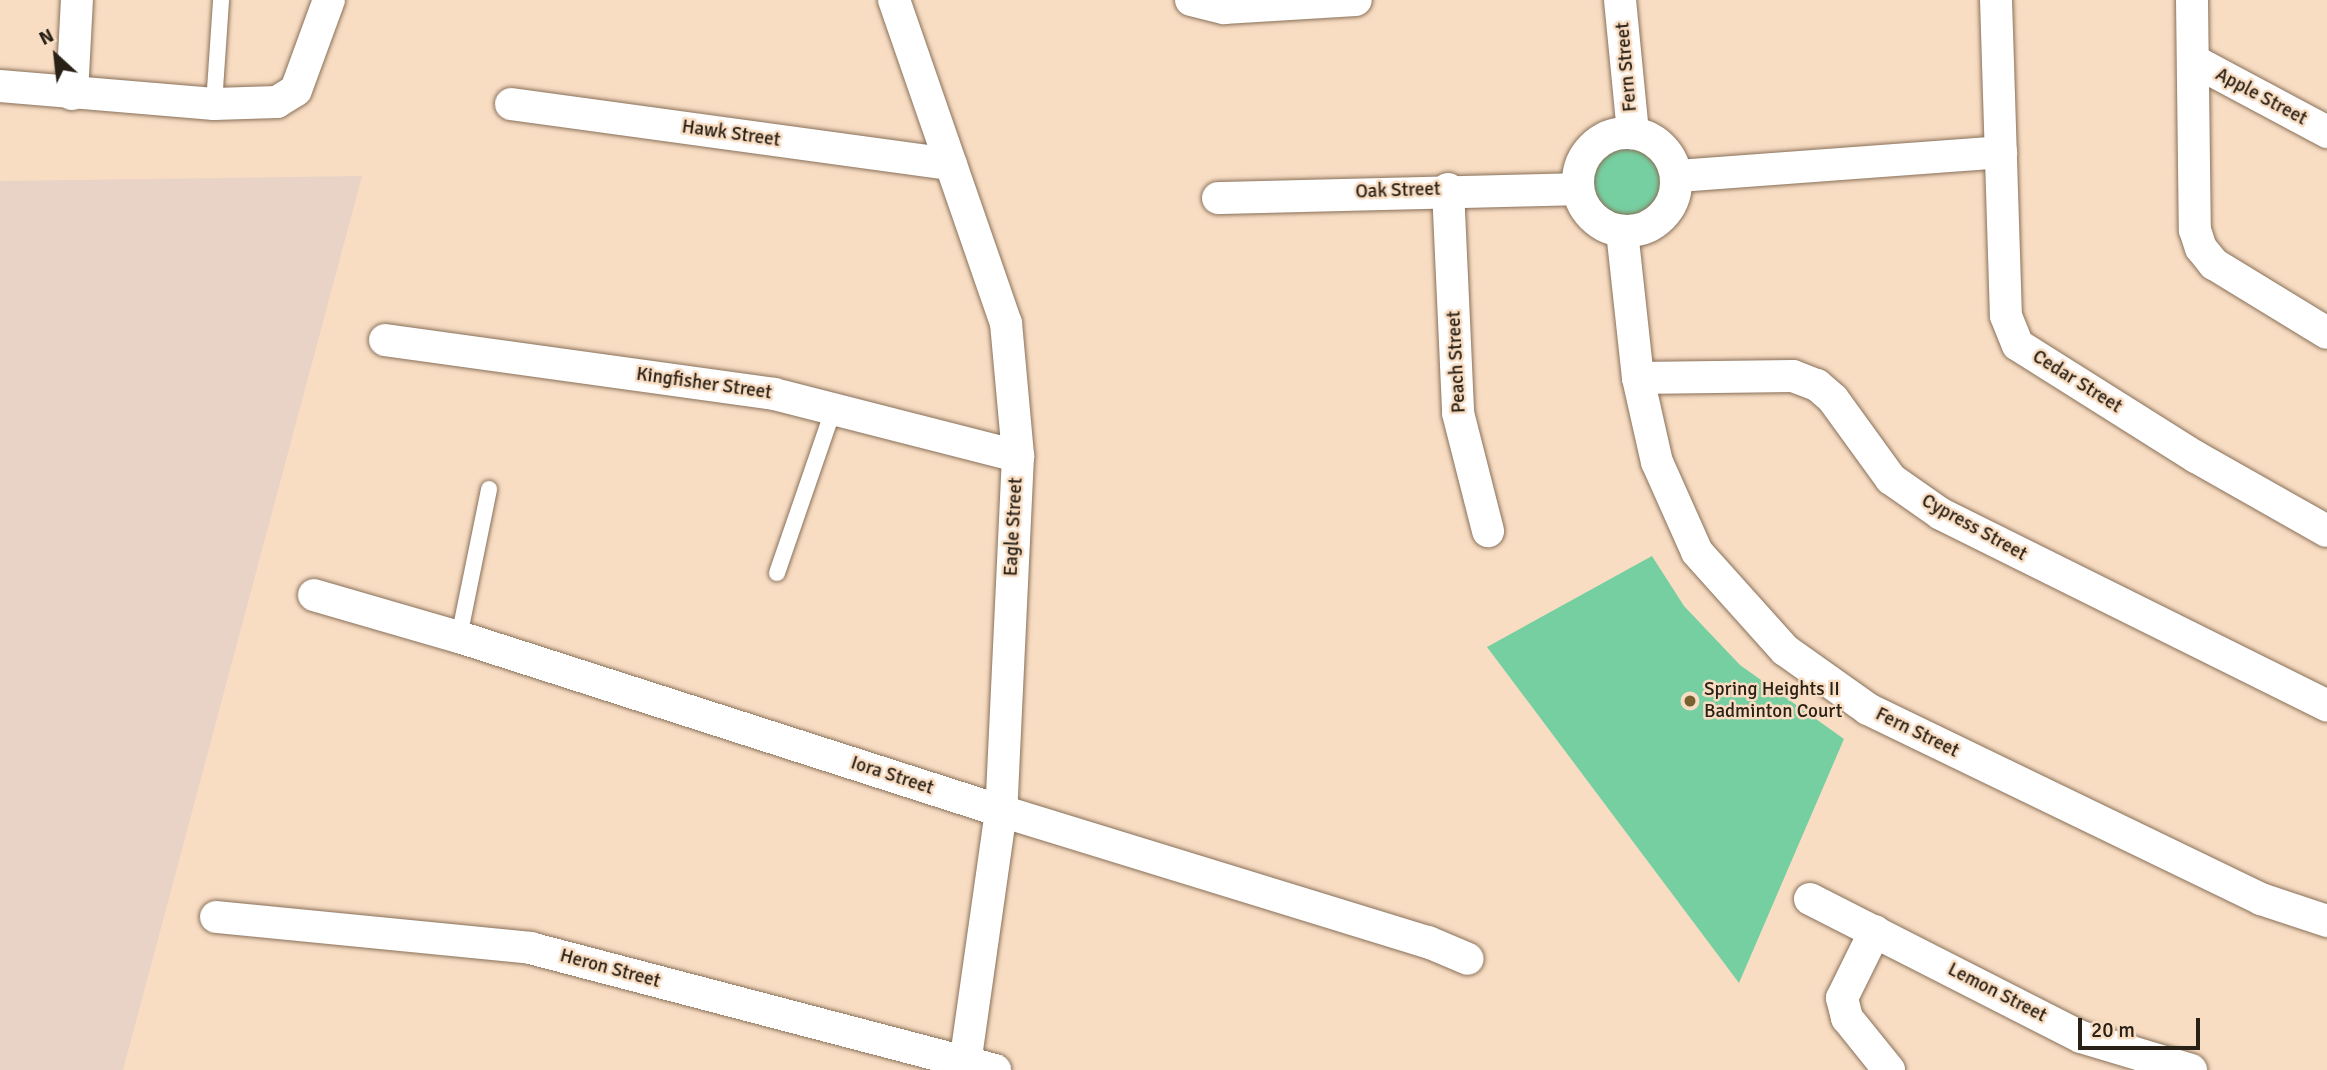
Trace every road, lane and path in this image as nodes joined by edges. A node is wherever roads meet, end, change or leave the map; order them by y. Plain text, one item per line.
1 (77, 0) edge
2 (221, 0) edge
3 (329, 0) edge
4 (894, 0) edge
5 (1191, 0) edge
6 (1356, 0) edge
7 (1620, 0) edge
8 (1996, 0) edge
9 (2192, 0) edge
10 (2196, 62) junction
11 (0, 86) edge
12 (72, 94) junction
13 (214, 104) junction
14 (511, 104) dead end
15 (2327, 132) edge
16 (1633, 133) junction
17 (2001, 152) junction
18 (951, 164) junction
19 (1677, 176) junction
20 (1578, 188) junction
21 (1448, 189) junction
22 (1218, 198) dead end
23 (1622, 232) junction
24 (2327, 333) edge
25 (385, 340) dead end
26 (1639, 378) junction
27 (834, 407) junction
28 (1018, 456) junction
29 (489, 489) dead end
30 (1488, 531) dead end
31 (2327, 531) edge
32 (777, 572) dead end
33 (314, 595) dead end
34 (460, 637) junction
35 (2327, 706) edge
36 (1001, 811) junction
37 (1810, 899) dead end
38 (216, 917) dead end
39 (2327, 920) edge
40 (1875, 930) junction
41 (1468, 959) dead end
42 (965, 1065) edge
43 (995, 1070) edge
44 (1889, 1070) edge
45 (2191, 1070) edge

1 - 12 street
2 - 13 lane
3 - 13 street
4 - 18 street, Eagle Street
5 - 6 street
7 - 16 street, Fern Street
8 - 17 street, Cedar Street
9 - 10 street
10 - 15 street, Apple Street
10 - 24 street
11 - 12 street
12 - 13 street
14 - 18 street, Hawk Street
16 - 19 street
16 - 20 street
17 - 19 street
17 - 31 street, Cedar Street
18 - 28 street, Eagle Street
19 - 23 street
20 - 21 street, Oak Street
20 - 23 street
21 - 22 street, Oak Street
21 - 30 street, Peach Street
23 - 26 street, Fern Street
25 - 27 street, Kingfisher Street
26 - 35 street, Cypress Street
26 - 39 street, Fern Street
27 - 28 street, Kingfisher Street
27 - 32 lane
28 - 36 street, Eagle Street
29 - 34 lane
33 - 34 street, Iora Street
34 - 36 street, Iora Street
36 - 41 street, Iora Street
36 - 42 street, Eagle Street
37 - 40 street, Lemon Street
38 - 42 street, Heron Street
40 - 44 street
40 - 45 street, Lemon Street
42 - 43 street, Heron Street

